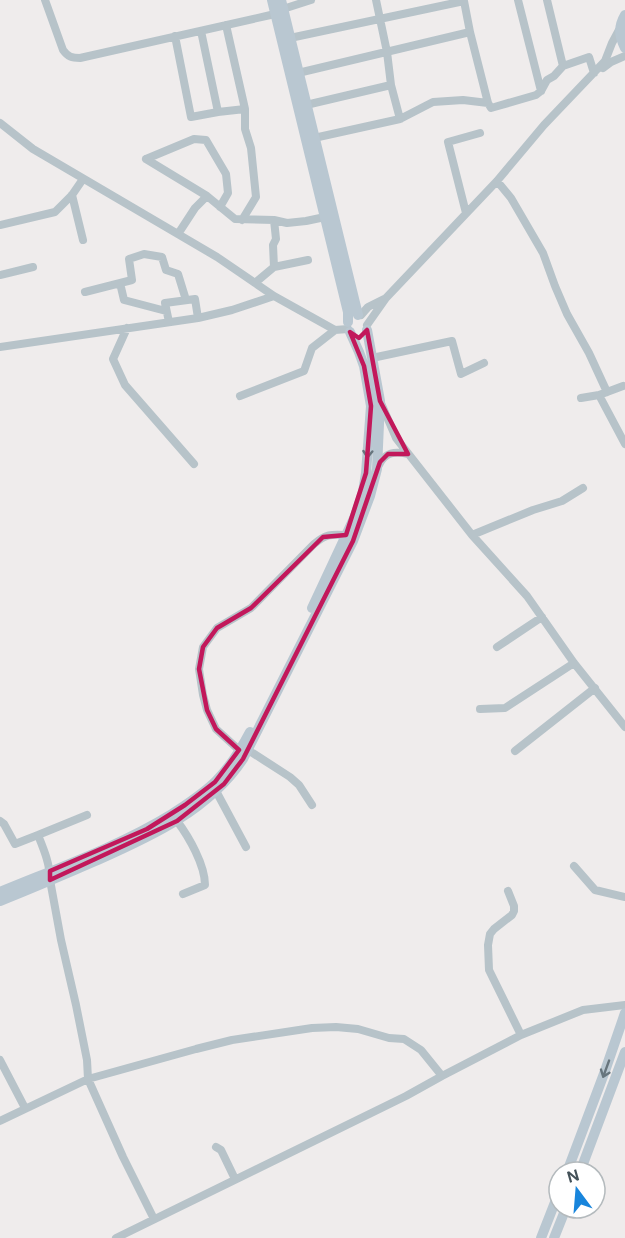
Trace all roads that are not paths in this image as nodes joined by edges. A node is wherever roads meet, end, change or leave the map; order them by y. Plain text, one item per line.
1 (45, 0) edge
2 (272, 0) edge
3 (311, 0) edge
4 (376, 0) edge
5 (518, 0) edge
6 (547, 0) edge
7 (280, 8) edge
8 (625, 13) edge
9 (380, 19) junction
10 (226, 25) junction
11 (619, 30) junction
12 (201, 31) junction
13 (470, 32) junction
14 (175, 36) junction
15 (291, 38) junction
16 (625, 48) edge
17 (387, 52) junction
18 (625, 56) edge
19 (563, 66) junction
20 (298, 73) junction
21 (594, 73) junction
22 (391, 85) junction
23 (541, 91) junction
24 (488, 103) junction
25 (306, 105) junction
26 (245, 109) junction
27 (218, 112) junction
28 (400, 119) junction
29 (0, 123) edge
30 (480, 133) dead end
31 (314, 138) junction
32 (83, 179) junction
33 (497, 181) junction
34 (72, 195) junction
35 (207, 196) junction
36 (220, 207) junction
37 (466, 213) junction
38 (325, 217) junction
39 (242, 220) junction
40 (274, 220) junction
41 (0, 225) edge
42 (178, 234) junction
43 (83, 240) dead end
44 (308, 260) dead end
45 (33, 267) dead end
46 (274, 267) junction
47 (0, 275) edge
48 (120, 283) junction
49 (255, 283) junction
50 (85, 292) dead end
51 (274, 296) junction
52 (186, 300) junction
53 (166, 311) junction
54 (198, 318) junction
55 (363, 321) junction
56 (169, 322) junction
57 (127, 328) junction
58 (348, 328) junction
59 (335, 330) junction
60 (0, 347) edge
61 (372, 358) junction
62 (484, 363) dead end
63 (623, 386) dead end
64 (603, 394) junction
65 (240, 396) dead end
66 (581, 399) dead end
67 (380, 401) junction
68 (625, 444) edge
69 (408, 454) junction
70 (194, 464) dead end
71 (377, 469) junction
72 (583, 488) dead end
73 (346, 535) junction
74 (472, 535) junction
75 (542, 617) junction
76 (497, 647) dead end
77 (574, 663) junction
78 (595, 688) junction
79 (480, 709) dead end
80 (625, 727) edge
81 (244, 750) junction
82 (515, 750) dead end
83 (216, 791) junction
84 (312, 805) dead end
85 (87, 815) dead end
86 (0, 821) edge
87 (177, 821) junction
88 (38, 835) junction
89 (246, 848) dead end
90 (574, 866) dead end
91 (50, 876) junction
92 (508, 891) dead end
93 (0, 892) edge
94 (183, 894) dead end
95 (625, 897) edge
96 (0, 901) edge
97 (625, 1005) edge
98 (625, 1013) edge
99 (521, 1035) junction
100 (625, 1052) edge
101 (0, 1060) edge
102 (442, 1076) junction
103 (88, 1079) junction
104 (25, 1108) junction
105 (0, 1121) edge
106 (216, 1147) dead end
107 (572, 1160) edge
108 (584, 1160) edge
109 (235, 1179) junction
110 (154, 1219) junction
111 (548, 1220) edge
112 (561, 1220) edge
113 (116, 1238) edge
114 (541, 1238) edge
115 (554, 1238) edge

1 - 14 street
2 - 7 main road
3 - 7 street
4 - 9 street
5 - 23 street
6 - 19 street
7 - 10 street
7 - 15 main road
7 - 38 main road
8 - 11 main road
9 - 13 street
9 - 15 street
9 - 17 street
10 - 12 street
10 - 26 street
11 - 16 main road
11 - 21 street
12 - 14 street
12 - 27 street
13 - 17 street
13 - 24 street
14 - 27 street
15 - 20 main road
17 - 20 street
17 - 22 street
18 - 21 street
19 - 21 street
19 - 23 street
20 - 25 main road
21 - 33 street
22 - 25 street
22 - 28 street
23 - 24 street
24 - 28 street
25 - 31 main road
26 - 27 street
26 - 39 street
28 - 31 street
29 - 32 street
30 - 37 street
31 - 55 main road
32 - 34 street
32 - 42 street
33 - 37 street
33 - 64 street
34 - 41 street
34 - 43 street
35 - 36 street
35 - 36 street
35 - 42 street
36 - 39 street
37 - 55 street
38 - 40 street
38 - 58 main road
39 - 40 street
40 - 46 street
42 - 49 street
44 - 46 street
45 - 47 street
46 - 49 street
48 - 50 street
48 - 52 street
48 - 53 street
49 - 51 street
51 - 54 street
51 - 59 street
52 - 53 street
52 - 54 street
53 - 56 street
54 - 56 street
55 - 58 main road
55 - 58 main road
55 - 61 main road
56 - 57 street
57 - 60 street
57 - 70 street
58 - 59 street
58 -> 73 main road
59 - 65 street
61 - 62 street
61 - 67 main road
63 - 64 street
64 - 66 street
64 - 68 street
67 - 69 street
67 - 71 main road
69 - 71 street
69 - 74 street
71 - 81 main road
72 - 74 street
73 - 81 main road
73 - 81 street
74 - 75 street
75 - 76 street
75 - 77 street
77 - 78 street
77 - 79 street
78 - 80 street
78 - 82 street
81 - 83 main road
81 - 84 street
81 - 91 main road
83 - 87 main road
83 - 89 street
85 - 88 street
86 - 88 street
87 - 91 main road
87 - 94 street
88 - 91 street
90 - 95 street
91 - 93 main road
91 - 96 main road
91 - 103 street
92 - 99 street
97 - 99 street
98 -> 107 main road
99 - 102 street
100 - 108 main road
101 - 104 street
102 - 103 street
102 - 109 street
103 - 104 street
103 - 110 street
104 - 105 street
106 - 109 street
109 - 110 street
110 - 113 street
111 - 114 main road
112 - 115 main road

